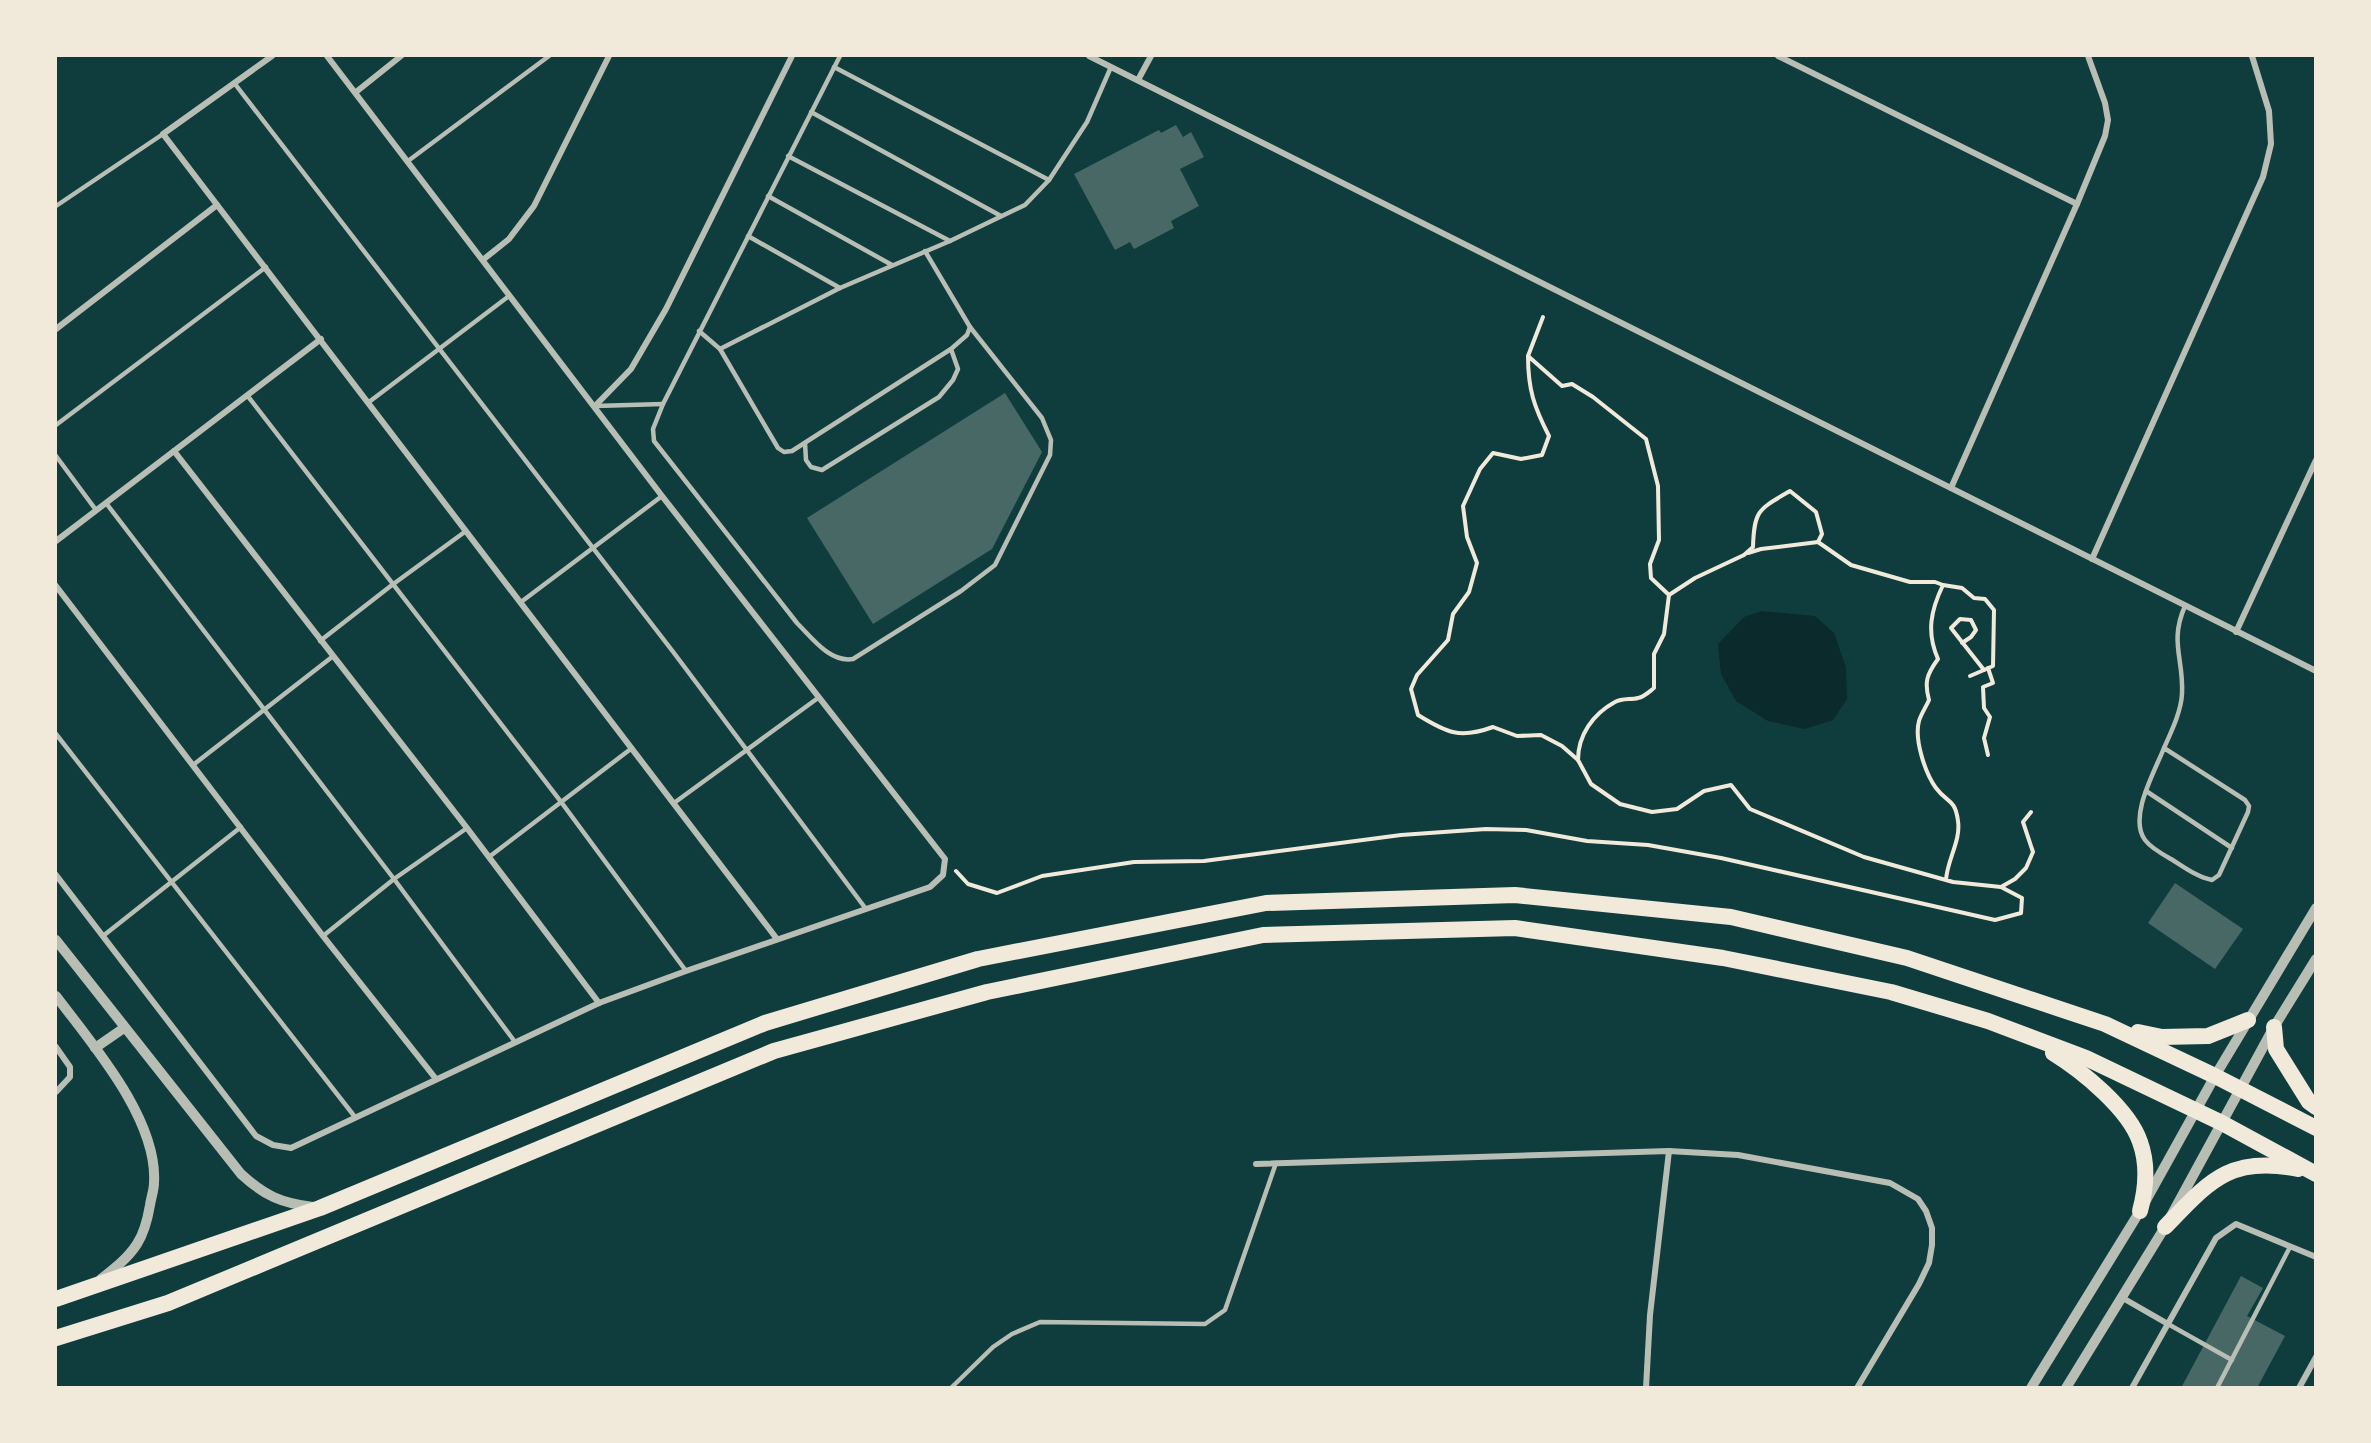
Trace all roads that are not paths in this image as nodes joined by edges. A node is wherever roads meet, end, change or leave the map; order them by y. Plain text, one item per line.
1 (272, 56) edge
2 (327, 56) edge
3 (401, 56) edge
4 (549, 56) edge
5 (609, 56) edge
6 (792, 56) edge
7 (840, 56) edge
8 (1089, 56) edge
9 (1151, 56) edge
10 (1778, 56) edge
11 (2088, 56) edge
12 (2252, 56) edge
13 (834, 67) junction
14 (1111, 67) junction
15 (1138, 80) junction
16 (235, 84) junction
17 (356, 92) junction
18 (811, 112) junction
19 (163, 134) junction
20 (788, 156) junction
21 (408, 161) junction
22 (1049, 180) junction
23 (768, 196) junction
24 (2077, 204) junction
25 (217, 205) junction
26 (56, 206) edge
27 (1001, 216) junction
28 (748, 236) junction
29 (950, 241) junction
30 (925, 251) junction
31 (484, 259) junction
32 (892, 265) junction
33 (266, 267) junction
34 (840, 288) junction
35 (509, 296) junction
36 (970, 327) junction
37 (56, 329) edge
38 (699, 331) junction
39 (321, 339) junction
40 (440, 348) junction
41 (720, 349) junction
42 (951, 349) junction
43 (247, 395) junction
44 (369, 402) junction
45 (663, 404) junction
46 (595, 406) junction
47 (56, 425) edge
48 (806, 443) junction
49 (174, 451) junction
50 (56, 456) edge
51 (2316, 460) edge
52 (1951, 488) junction
53 (662, 496) junction
54 (106, 503) junction
55 (96, 510) junction
56 (466, 531) junction
57 (56, 542) edge
58 (592, 548) junction
59 (2092, 559) junction
60 (392, 585) junction
61 (56, 586) edge
62 (521, 603) junction
63 (2185, 606) junction
64 (2236, 632) junction
65 (320, 641) junction
66 (332, 657) junction
67 (2316, 671) edge
68 (818, 698) junction
69 (263, 710) junction
70 (56, 734) edge
71 (632, 748) junction
72 (2164, 748) junction
73 (748, 751) junction
74 (193, 765) junction
75 (2146, 791) junction
76 (562, 803) junction
77 (674, 803) junction
78 (241, 828) junction
79 (467, 828) junction
80 (2232, 848) junction
81 (489, 858) junction
82 (56, 875) edge
83 (394, 879) junction
84 (169, 882) junction
85 (2316, 908) edge
86 (866, 909) junction
87 (103, 936) junction
88 (323, 936) junction
89 (56, 939) edge
90 (777, 939) junction
91 (2316, 958) edge
92 (686, 970) junction
93 (56, 996) edge
94 (599, 1003) junction
95 (2248, 1020) junction
96 (1988, 1021) junction
97 (2104, 1024) junction
98 (2274, 1027) junction
99 (124, 1028) junction
100 (515, 1042) junction
101 (56, 1047) edge
102 (95, 1048) junction
103 (2215, 1076) junction
104 (436, 1079) junction
105 (2240, 1088) junction
106 (56, 1092) edge
107 (2316, 1107) edge
108 (2196, 1110) junction
109 (355, 1118) junction
110 (2222, 1123) junction
111 (2316, 1128) edge
112 (1669, 1151) junction
113 (1276, 1163) junction
114 (1256, 1164) dead end
115 (2316, 1175) edge
116 (320, 1208) junction
117 (2140, 1211) junction
118 (2165, 1227) junction
119 (2290, 1246) junction
120 (2316, 1257) edge
121 (92, 1287) junction
122 (2121, 1297) junction
123 (56, 1299) edge
124 (2168, 1324) junction
125 (56, 1338) edge
126 (2316, 1357) edge
127 (2232, 1360) junction
128 (951, 1388) edge
129 (1646, 1388) edge
130 (1857, 1388) edge
131 (2031, 1388) edge
132 (2066, 1388) edge
133 (2132, 1388) edge
134 (2217, 1388) edge
135 (2299, 1388) edge

1 - 16 street
2 - 17 street
3 - 17 street
4 - 21 lane
5 - 31 street
6 - 46 street
7 - 13 lane
8 - 14 street
9 - 15 street
10 - 24 street
11 - 24 street
12 - 59 street
13 - 18 lane
13 - 22 lane
14 - 15 street
14 - 22 lane
15 - 52 street
16 - 19 street
16 - 40 lane
17 - 21 street
18 - 20 lane
18 - 27 lane
19 - 25 street
19 - 26 lane
20 - 23 lane
20 - 29 lane
21 - 31 street
22 - 27 lane
23 - 28 lane
23 - 32 lane
24 - 52 street
25 - 33 street
25 - 37 street
27 - 29 lane
28 - 34 lane
28 - 38 lane
29 - 30 lane
30 - 32 lane
30 - 36 lane
31 - 35 street
32 - 34 lane
33 - 39 street
33 - 47 lane
34 - 41 lane
35 - 40 lane
35 - 46 street
36 - 42 lane
36 - 45 lane
38 - 41 lane
38 - 45 lane
39 - 43 street
39 - 44 street
40 - 44 lane
40 - 58 lane
41 - 48 lane
42 - 48 lane
42 - 48 lane
43 - 49 street
43 - 60 lane
44 - 56 street
45 - 46 lane
46 - 53 street
49 - 54 street
49 - 65 street
50 - 55 lane
51 - 64 street
52 - 59 street
53 - 58 lane
53 - 68 street
54 - 55 street
54 - 69 lane
55 - 57 street
56 - 60 lane
56 - 62 street
58 - 62 lane
58 - 73 lane
59 - 63 street
60 - 65 lane
60 - 76 lane
61 - 74 street
62 - 71 street
63 - 64 street
63 - 72 lane
64 - 67 street
65 - 66 street
66 - 69 lane
66 - 79 street
68 - 73 lane
68 - 86 street
69 - 74 lane
69 - 83 lane
70 - 84 lane
71 - 76 lane
71 - 77 street
72 - 75 lane
72 - 80 lane
73 - 77 lane
73 - 86 lane
74 - 78 street
75 - 80 lane
75 - 80 lane
76 - 81 lane
76 - 92 lane
77 - 90 street
78 - 84 lane
78 - 88 street
79 - 81 street
79 - 83 lane
81 - 94 street
82 - 87 street
83 - 88 lane
83 - 100 lane
84 - 87 lane
84 - 109 lane
85 - 95 street
86 - 90 street
87 - 109 street
88 - 104 street
89 - 99 street
90 - 92 street
91 - 98 street
92 - 94 street
93 - 102 street
94 - 100 street
95 - 97 highway
95 - 103 street
96 - 108 highway
96 - 117 highway
96 - 125 highway
97 - 103 highway
97 - 116 highway
98 - 105 street
98 - 107 highway
99 - 102 street
99 - 116 street
100 - 104 street
101 - 106 street
102 - 121 street
103 - 105 highway
103 - 108 street
104 - 109 street
105 - 110 street
105 - 111 highway
108 - 110 highway
108 - 117 street
110 - 115 highway
110 - 118 street
112 - 113 street
112 - 129 street
112 - 130 street
113 - 114 street
113 - 128 lane
115 - 118 highway
116 - 121 highway
117 - 131 street
118 - 122 street
119 - 120 street
119 - 124 street
119 - 127 lane
121 - 123 highway
122 - 124 street
122 - 132 street
124 - 127 lane
124 - 133 street
126 - 135 street
127 - 134 lane

